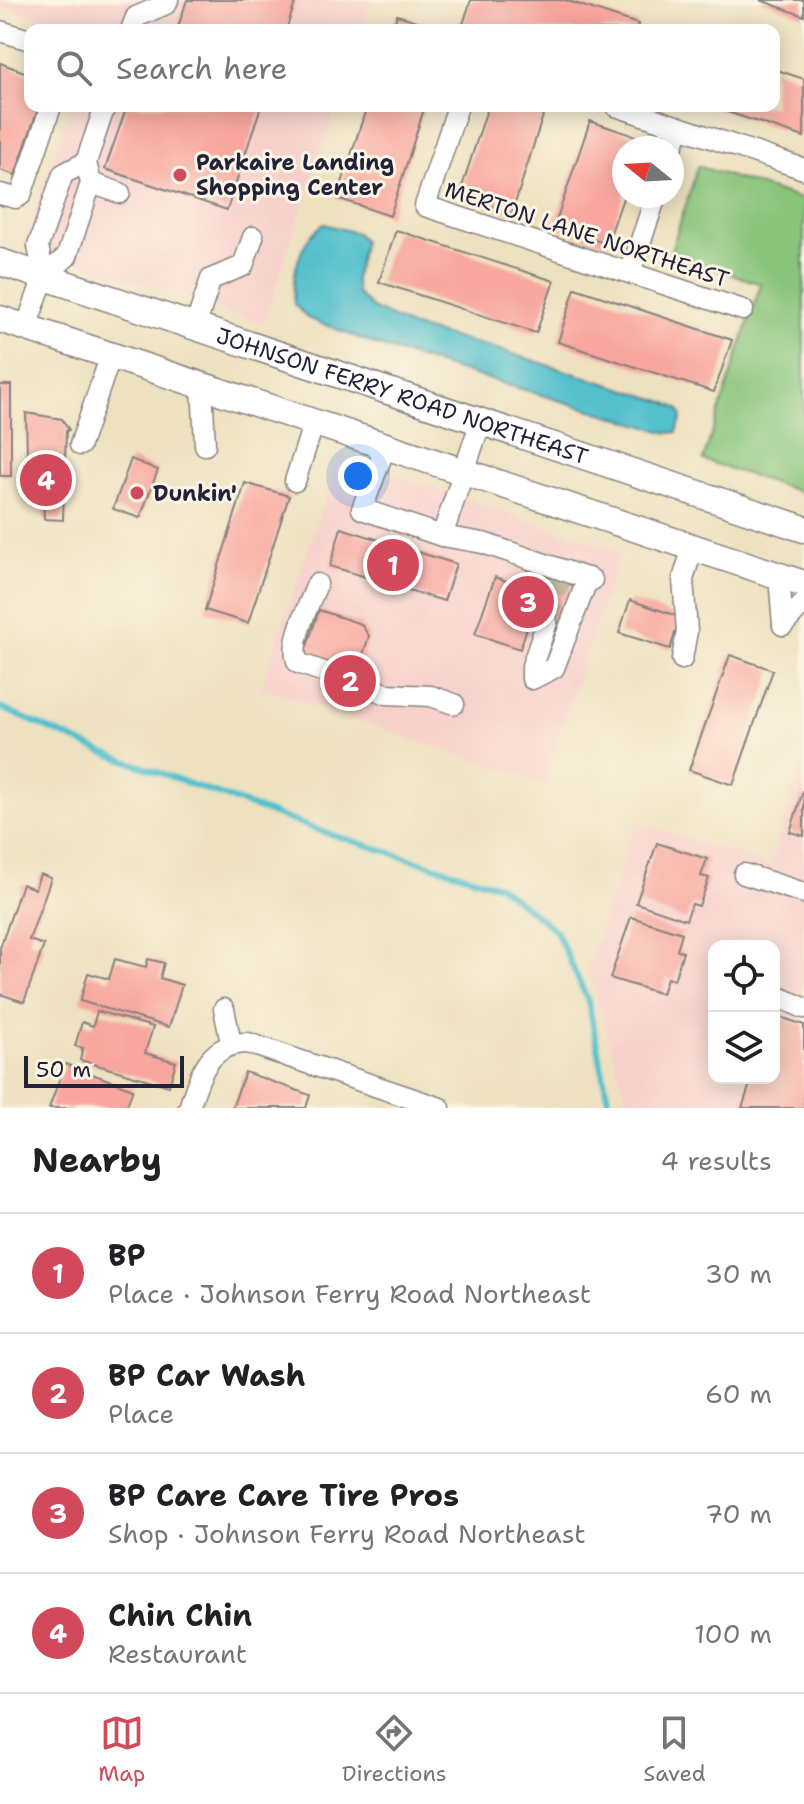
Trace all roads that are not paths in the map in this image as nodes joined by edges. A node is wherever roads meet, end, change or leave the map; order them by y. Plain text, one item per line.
1 (168, 0) edge
2 (133, 24) edge
3 (0, 31) edge
4 (24, 38) edge
5 (49, 112) edge
6 (103, 112) edge
7 (456, 112) edge
8 (634, 112) edge
9 (679, 127) junction
10 (676, 136) edge
11 (86, 162) junction
12 (804, 169) edge
13 (91, 183) junction
14 (120, 193) dead end
15 (0, 194) edge
16 (652, 208) edge
17 (253, 237) dead end
18 (0, 262) edge
19 (630, 273) junction
20 (44, 277) junction
21 (743, 310) dead end
22 (0, 319) edge
23 (26, 327) junction
24 (195, 327) junction
25 (111, 355) junction
26 (202, 385) junction
27 (481, 421) junction
28 (314, 422) junction
29 (80, 445) dead end
30 (205, 445) dead end
31 (386, 445) junction
32 (465, 471) junction
33 (295, 481) dead end
34 (804, 529) edge
35 (442, 536) junction
36 (693, 547) junction
37 (779, 576) junction
38 (317, 584) dead end
39 (804, 584) edge
40 (804, 603) edge
41 (547, 622) tunnel mouth
42 (682, 659) dead end
43 (454, 704) dead end
44 (744, 874) dead end
45 (804, 893) edge
46 (781, 998) dead end
47 (804, 1008) edge
48 (224, 1009) dead end
49 (231, 1043) junction
50 (189, 1108) edge
51 (440, 1108) edge

1 - 2 street
3 - 4 street
5 - 15 street
6 - 11 street
7 - 19 street, MERTON LANE NORTHEAST
8 - 9 street
9 - 10 street
9 - 12 street
11 - 13 street
11 - 20 street
13 - 14 street
13 - 20 street
16 - 19 street
17 - 24 street
18 - 20 main road, JOHNSON FERRY ROAD NORTHEAST
19 - 21 street, MERTON LANE NORTHEAST
20 - 23 street
20 - 24 main road, JOHNSON FERRY ROAD NORTHEAST
22 - 23 main road
23 - 25 main road
24 - 27 main road, JOHNSON FERRY ROAD NORTHEAST
25 - 26 main road
25 - 29 street
26 - 28 main road
26 - 30 street
27 - 32 street
27 - 34 main road, JOHNSON FERRY ROAD NORTHEAST
28 - 31 main road
28 - 33 street
31 - 32 main road
31 - 35 street
32 - 35 street
32 - 36 main road
35 - 41 street
36 - 37 main road
36 - 42 street
37 - 39 main road
37 - 40 street
38 - 43 street
44 - 45 street
46 - 47 street
48 - 49 street
49 - 50 street
49 - 51 street

